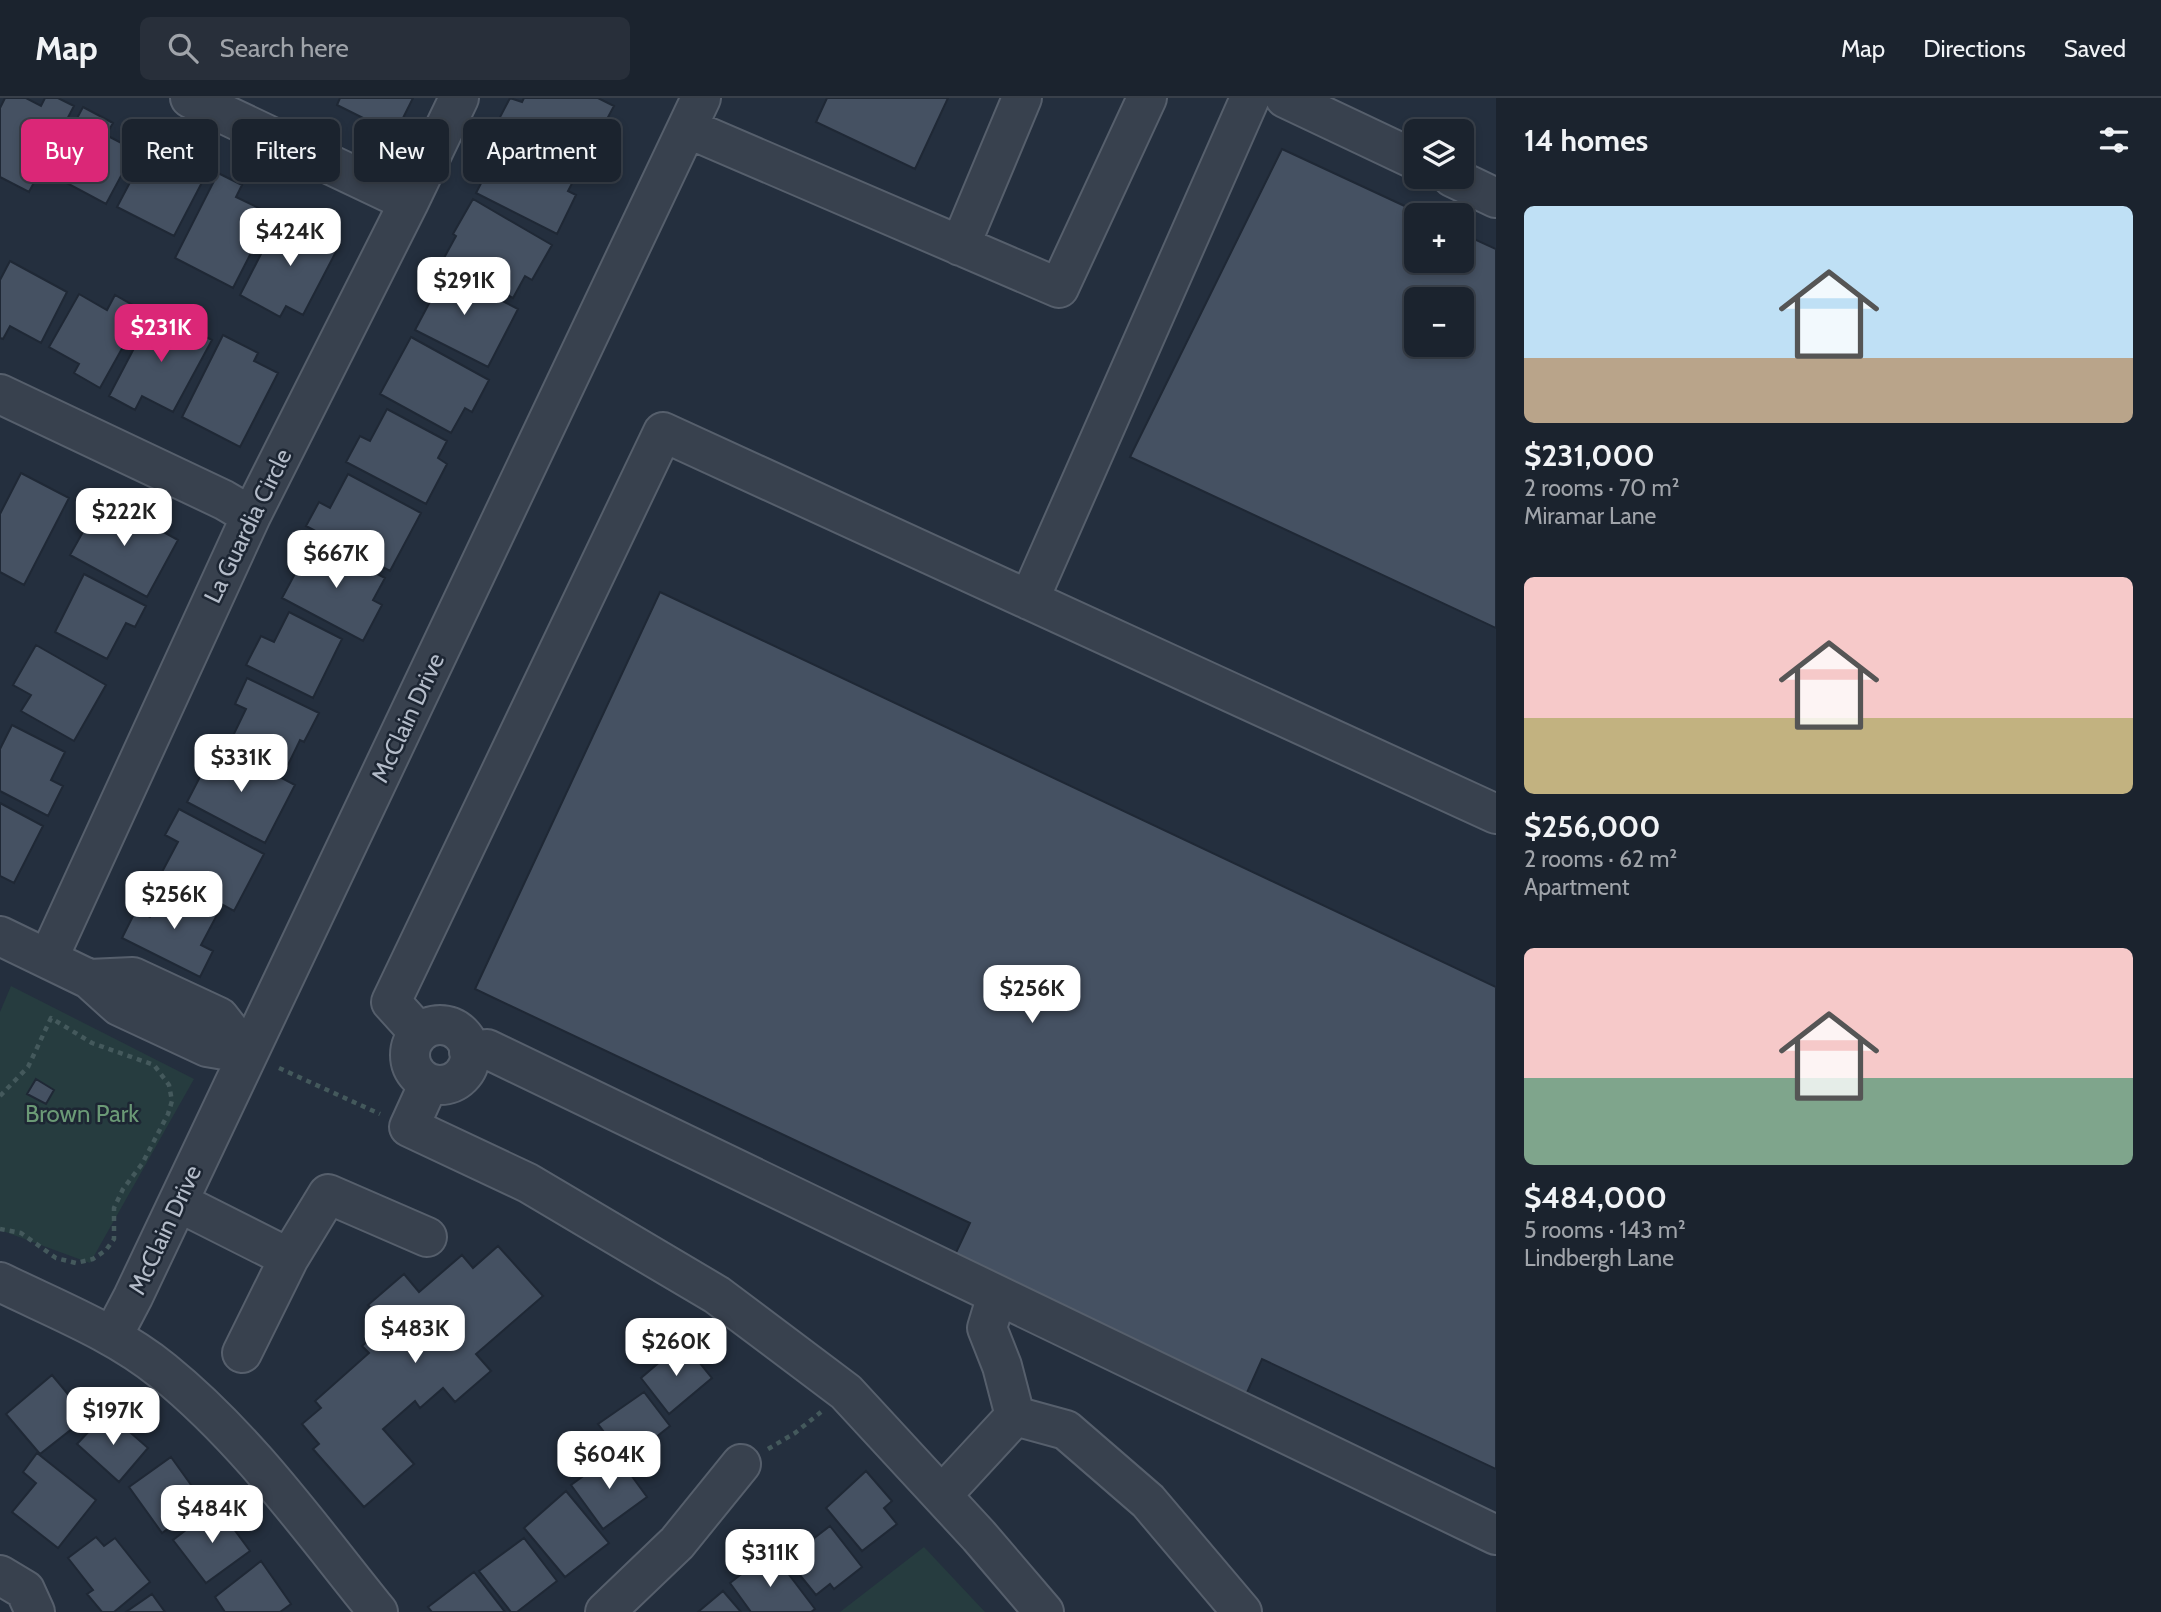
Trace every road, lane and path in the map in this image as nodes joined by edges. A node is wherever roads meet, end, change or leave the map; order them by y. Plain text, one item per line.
1 (190, 98) edge
2 (459, 98) edge
3 (1022, 98) edge
4 (1147, 98) edge
5 (1250, 98) edge
6 (1284, 98) edge
7 (694, 113) edge
8 (1404, 154) edge
9 (1474, 188) edge
10 (1496, 198) edge
11 (409, 202) junction
12 (960, 246) junction
13 (0, 394) edge
14 (251, 516) junction
15 (1029, 600) junction
16 (1496, 814) edge
17 (0, 936) edge
18 (48, 959) junction
19 (419, 1033) junction
20 (469, 1052) junction
21 (248, 1054) junction
22 (429, 1083) junction
23 (0, 1096) edge
24 (409, 1127) junction
25 (178, 1202) junction
26 (0, 1229) edge
27 (427, 1237) dead end
28 (289, 1258) junction
29 (0, 1282) edge
30 (997, 1295) junction
31 (112, 1337) junction
32 (242, 1353) dead end
33 (846, 1392) junction
34 (1015, 1416) junction
35 (741, 1464) joint
36 (942, 1495) junction
37 (1496, 1535) edge
38 (0, 1575) edge
39 (35, 1612) edge
40 (378, 1612) edge
41 (605, 1612) edge
42 (1044, 1612) edge
43 (1242, 1612) edge

1 - 11 street
2 - 11 street, La Guardia Circle
3 - 12 street
4 - 12 street
5 - 15 street
6 - 8 street
7 - 12 street
7 - 21 street, McClain Drive
9 - 10 street
11 - 14 street, La Guardia Circle
13 - 14 street
14 - 18 street, La Guardia Circle
15 - 16 street
15 - 19 street
17 - 18 street
18 - 21 street
19 - 20 street
19 - 22 street
20 - 22 street
20 - 30 street
21 - 24 path
21 - 25 street, McClain Drive
22 - 24 street
23 - 26 path
24 - 33 street
25 - 28 street
25 - 31 street, McClain Drive
27 - 28 street
28 - 32 street
29 - 31 street
30 - 34 street
30 - 37 street
31 - 40 street
33 - 35 path
33 - 36 street
34 - 36 street
34 - 43 street
35 - 41 street
36 - 42 street
38 - 39 street

